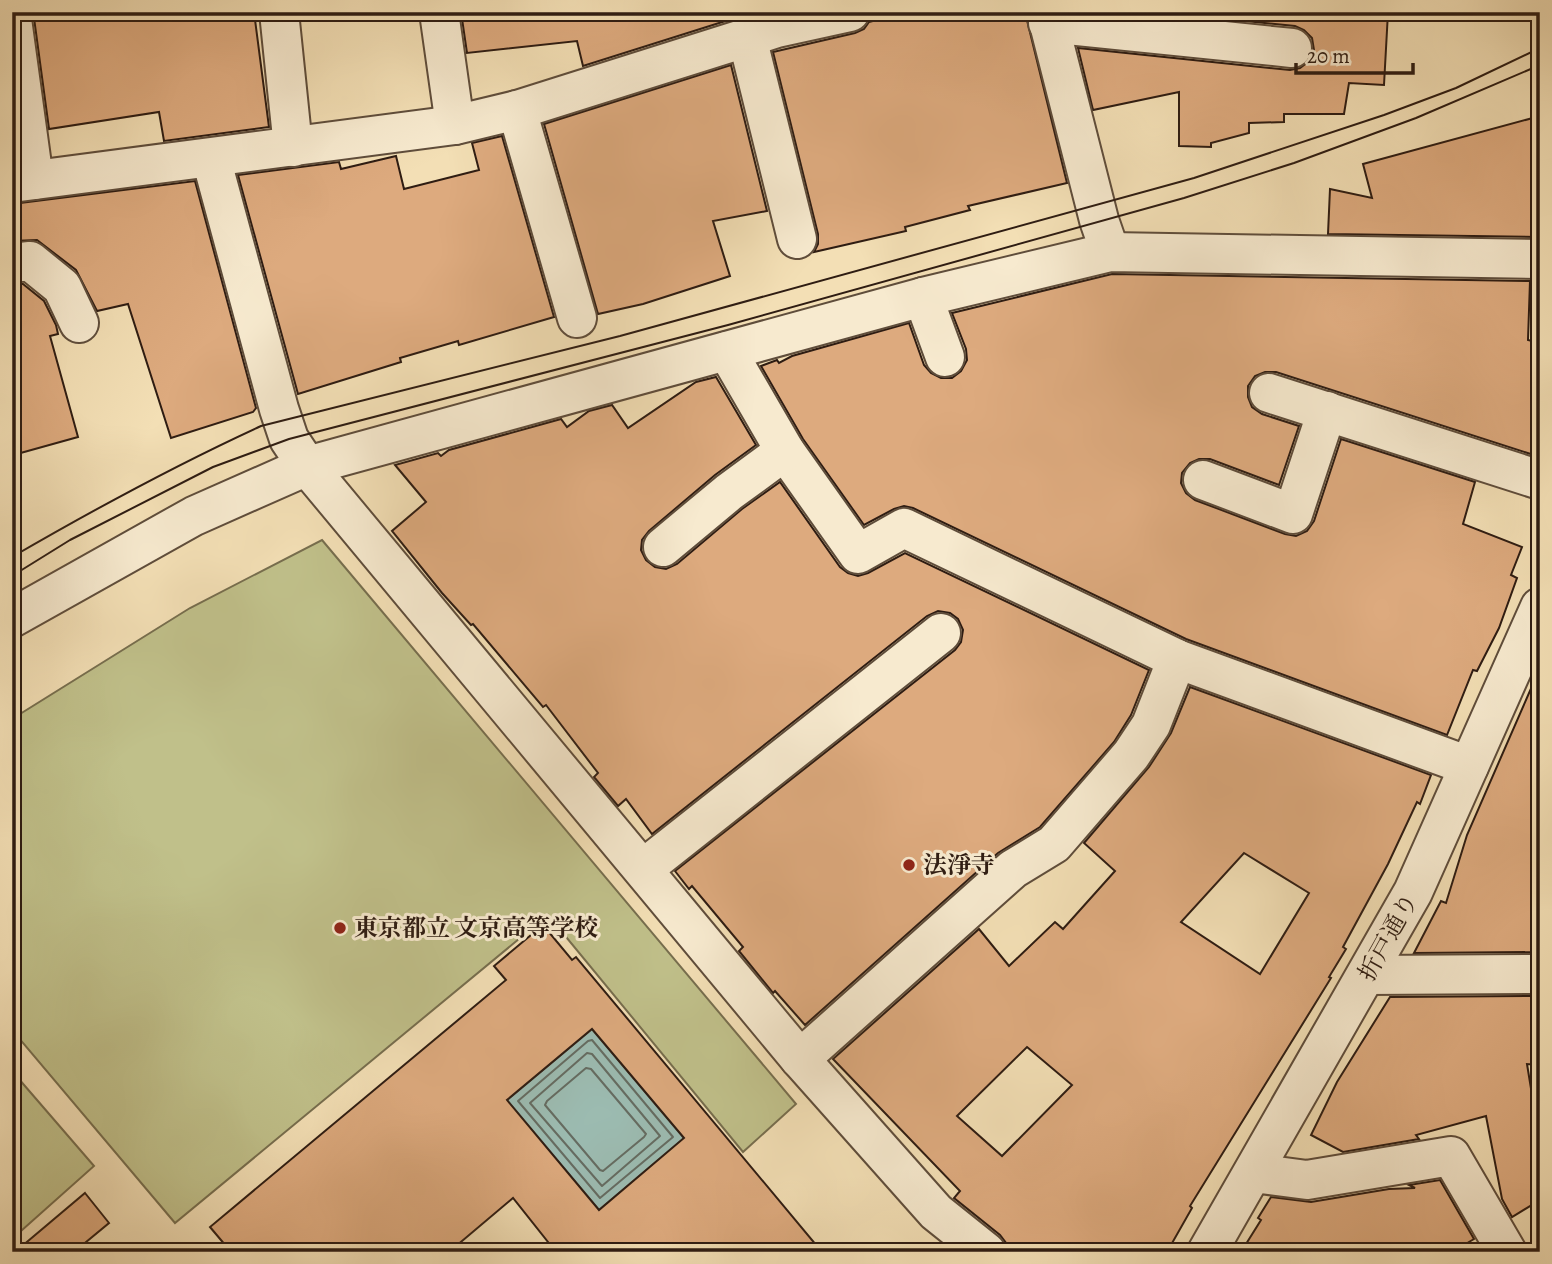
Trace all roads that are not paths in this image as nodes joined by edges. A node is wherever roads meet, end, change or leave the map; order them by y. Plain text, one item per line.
1 (279, 12) edge
2 (439, 12) edge
3 (850, 12) edge
4 (1047, 18) edge
5 (12, 19) edge
6 (766, 25) edge
7 (1292, 48) dead end
8 (517, 110) junction
9 (455, 125) junction
10 (293, 147) junction
11 (211, 158) junction
12 (23, 181) edge
13 (797, 239) dead end
14 (1110, 252) junction
15 (1540, 259) edge
16 (12, 264) edge
17 (923, 298) junction
18 (577, 318) dead end
19 (79, 323) dead end
20 (727, 351) junction
21 (945, 357) dead end
22 (1269, 393) dead end
23 (1327, 411) junction
24 (785, 451) junction
25 (307, 466) junction
26 (1203, 480) dead end
27 (1540, 480) edge
28 (663, 547) dead end
29 (1540, 607) edge
30 (12, 618) edge
31 (941, 634) dead end
32 (1177, 659) junction
33 (1469, 765) junction
34 (643, 869) junction
35 (1540, 974) edge
36 (1367, 975) junction
37 (800, 1059) junction
38 (1253, 1173) junction
39 (986, 1252) edge
40 (1207, 1252) edge
41 (1507, 1252) edge

1 - 10 street
2 - 9 street
3 - 6 street
4 - 7 street
4 - 14 street
5 - 12 street
6 - 8 street
6 - 13 street
8 - 9 street
8 - 18 street
9 - 10 street
10 - 11 street
11 - 12 street
11 - 25 street
14 - 15 street
14 - 17 street
16 - 19 street
17 - 20 street
17 - 21 street
20 - 24 street
20 - 25 street
22 - 23 street
23 - 26 street
23 - 27 street
24 - 28 street
24 - 32 street
25 - 30 street
25 - 34 street
29 - 33 street, 折戸通り
31 - 34 street
32 - 33 street
32 - 37 street
33 - 36 street, 折戸通り
34 - 37 street
35 - 36 street
36 - 38 street, 折戸通り
37 - 39 street
38 - 40 street, 折戸通り
38 - 41 street

